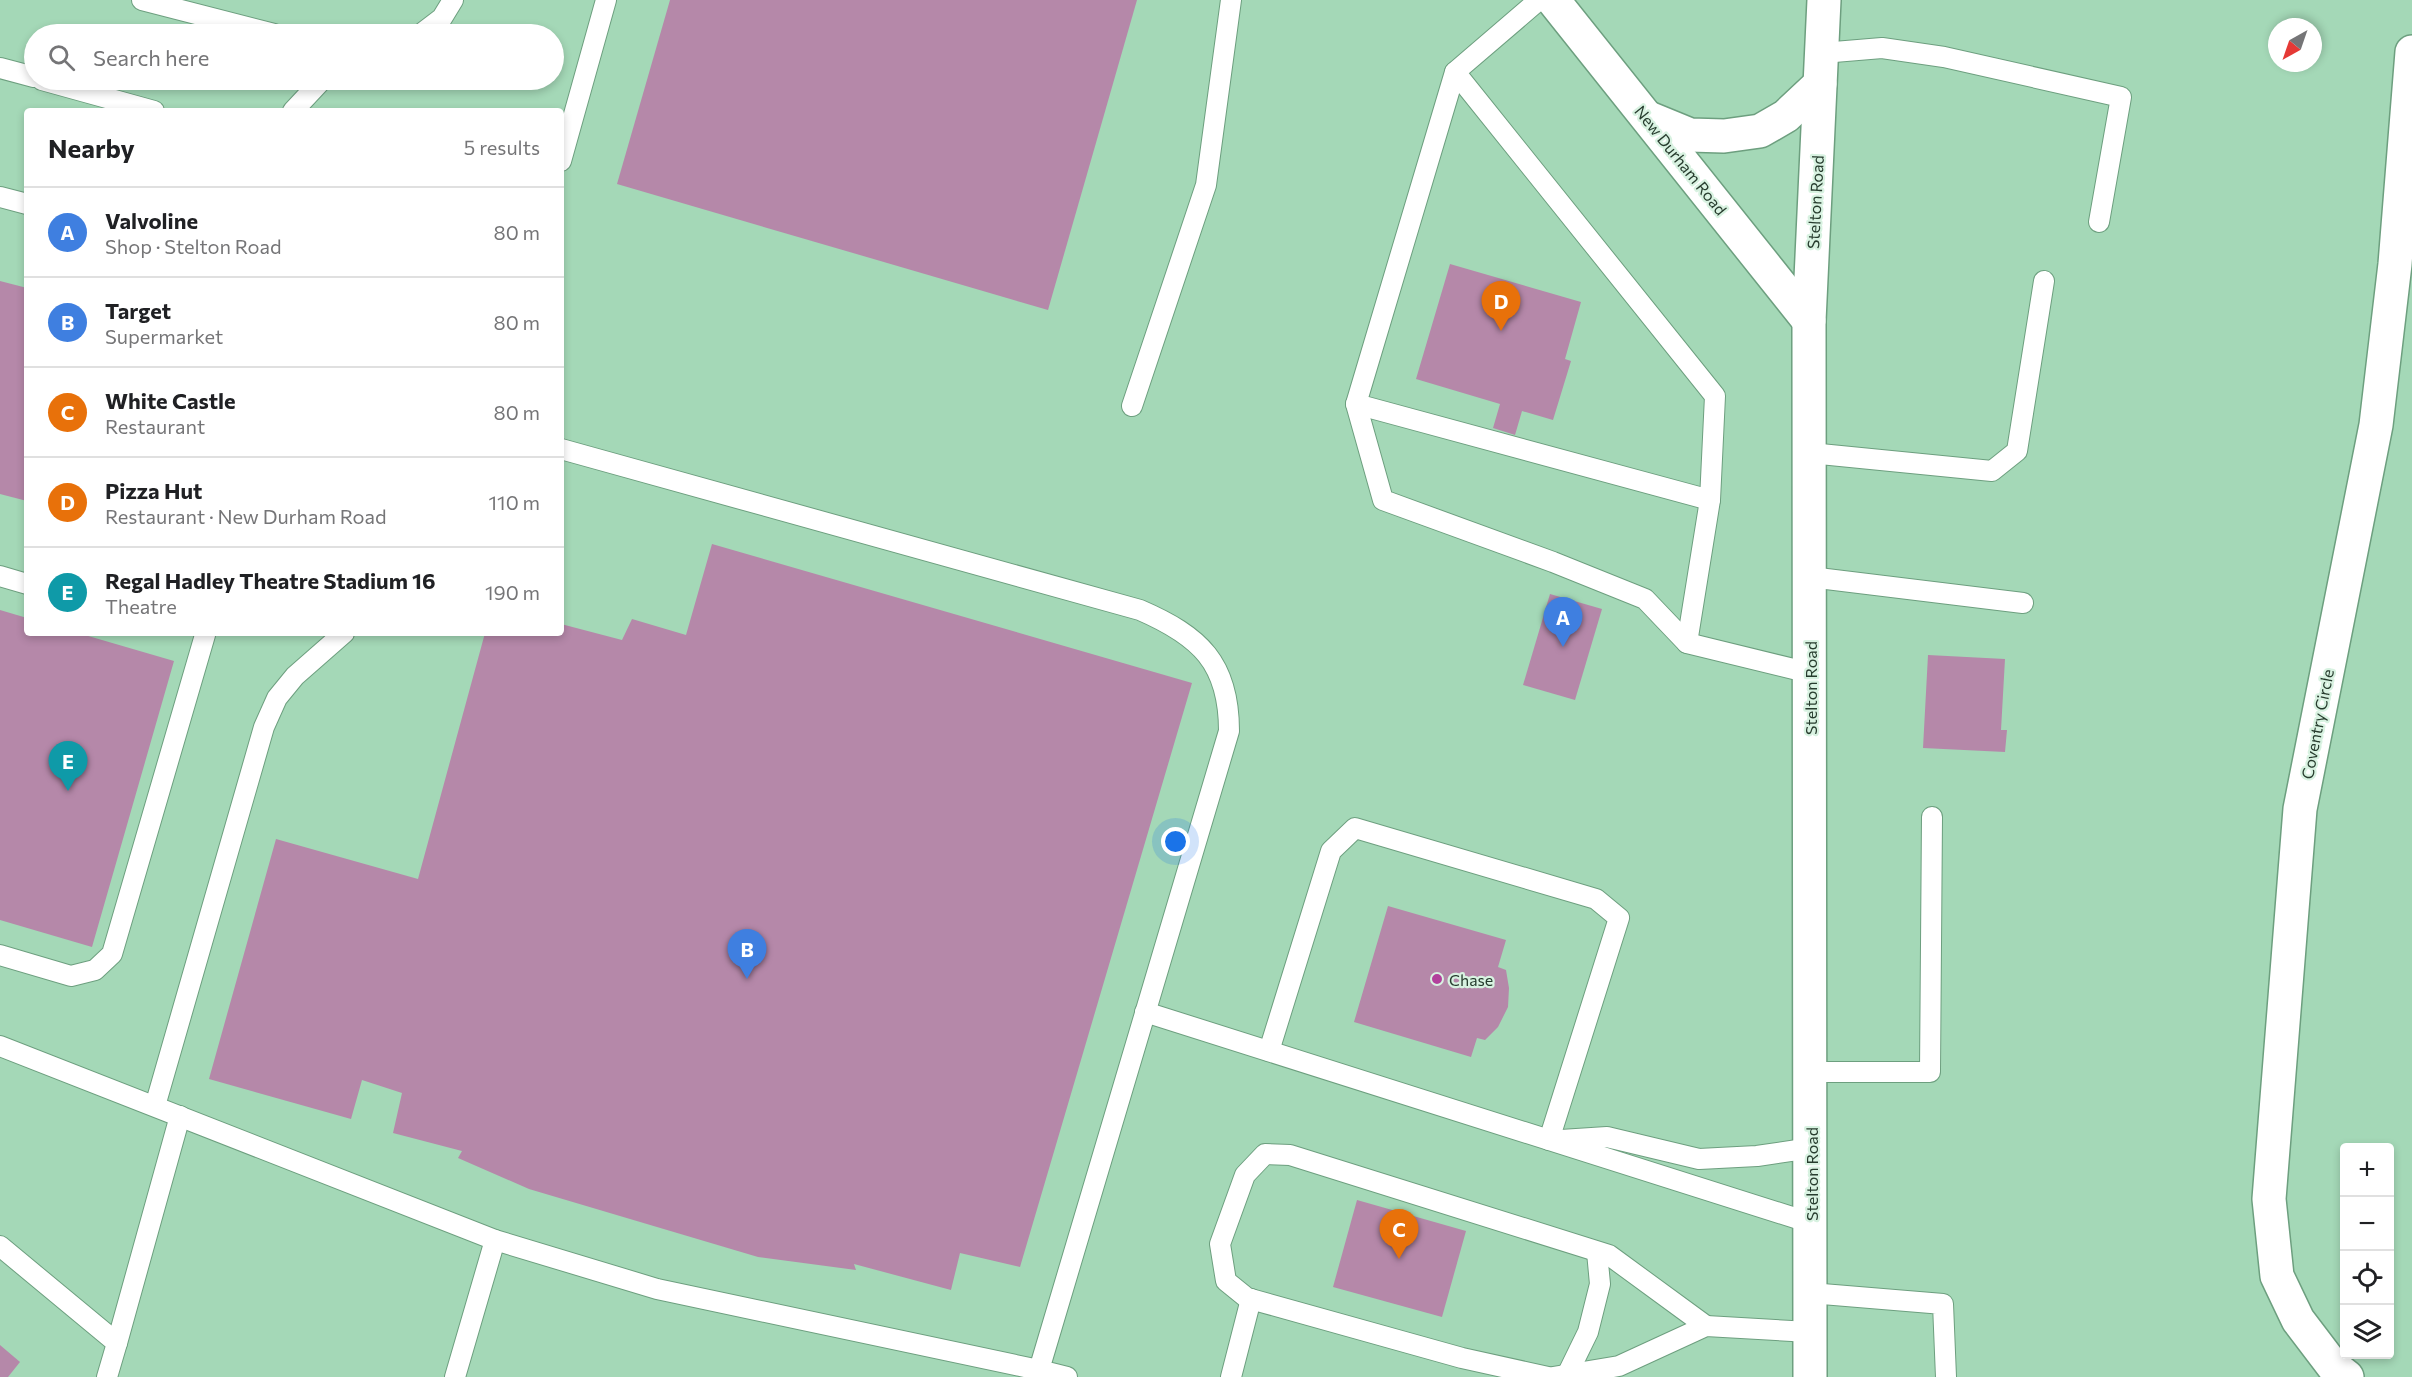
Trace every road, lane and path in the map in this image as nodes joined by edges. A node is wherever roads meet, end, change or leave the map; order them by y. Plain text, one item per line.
1 (142, 0) edge
2 (453, 0) edge
3 (606, 0) edge
4 (1231, 0) edge
5 (1539, 0) edge
6 (1553, 0) edge
7 (1824, 0) edge
8 (235, 24) edge
9 (434, 24) edge
10 (2412, 52) edge
11 (0, 68) edge
12 (1821, 68) junction
13 (1455, 72) junction
14 (24, 74) edge
15 (78, 90) edge
16 (313, 90) edge
17 (143, 108) edge
18 (296, 108) edge
19 (1648, 118) junction
20 (564, 150) edge
21 (0, 197) edge
22 (24, 203) edge
23 (2099, 222) dead end
24 (2044, 281) dead end
25 (1809, 321) junction
26 (1356, 404) junction
27 (1132, 406) dead end
28 (564, 450) edge
29 (1809, 453) junction
30 (1710, 500) junction
31 (0, 576) edge
32 (1809, 577) junction
33 (24, 583) edge
34 (2023, 603) dead end
35 (203, 636) edge
36 (341, 636) edge
37 (1687, 644) junction
38 (1810, 673) junction
39 (1932, 817) dead end
40 (0, 956) edge
41 (1145, 1012) junction
42 (0, 1046) edge
43 (1269, 1051) junction
44 (1810, 1072) junction
45 (154, 1106) junction
46 (180, 1116) junction
47 (1549, 1140) junction
48 (1811, 1148) junction
49 (1811, 1223) junction
50 (495, 1240) junction
51 (0, 1246) edge
52 (1597, 1251) junction
53 (1810, 1293) junction
54 (1251, 1299) junction
55 (1706, 1326) junction
56 (1810, 1332) junction
57 (117, 1343) junction
58 (1038, 1373) edge
59 (1556, 1376) edge
60 (107, 1377) edge
61 (455, 1377) edge
62 (1067, 1377) edge
63 (1231, 1377) edge
64 (1810, 1377) edge
65 (1946, 1377) edge
66 (2347, 1377) edge

1 - 8 lane
2 - 9 lane
3 - 20 lane
4 - 27 lane
5 - 13 lane
6 - 19 main road, New Durham Road
7 - 12 main road, Stelton Road
10 - 66 main road, Coventry Circle
11 - 14 lane
12 - 19 main road
12 - 23 lane
12 - 25 main road, Stelton Road
13 - 26 lane
13 - 30 lane
15 - 17 lane
16 - 18 lane
19 - 25 main road, New Durham Road
21 - 22 lane
24 - 29 lane
25 - 29 main road, Stelton Road
26 - 30 lane
26 - 37 lane
28 - 41 lane
29 - 32 main road, Stelton Road
30 - 37 lane
31 - 33 lane
32 - 34 lane
32 - 38 main road, Stelton Road
35 - 40 lane
36 - 45 lane
37 - 38 lane
38 - 44 main road, Stelton Road
39 - 44 lane
41 - 43 lane
41 - 58 lane
42 - 45 lane
43 - 47 lane
43 - 47 lane
44 - 48 main road, Stelton Road
45 - 46 lane
46 - 50 lane
46 - 57 lane
47 - 48 lane
47 - 49 lane
48 - 49 main road, Stelton Road
49 - 53 main road, Stelton Road
50 - 58 lane
50 - 61 lane
51 - 57 lane
52 - 54 lane
52 - 55 lane
52 - 59 lane
53 - 56 main road, Stelton Road
53 - 65 lane
54 - 59 lane
54 - 63 lane
55 - 56 lane
55 - 59 lane
56 - 64 main road, Stelton Road
57 - 60 lane
58 - 62 lane

